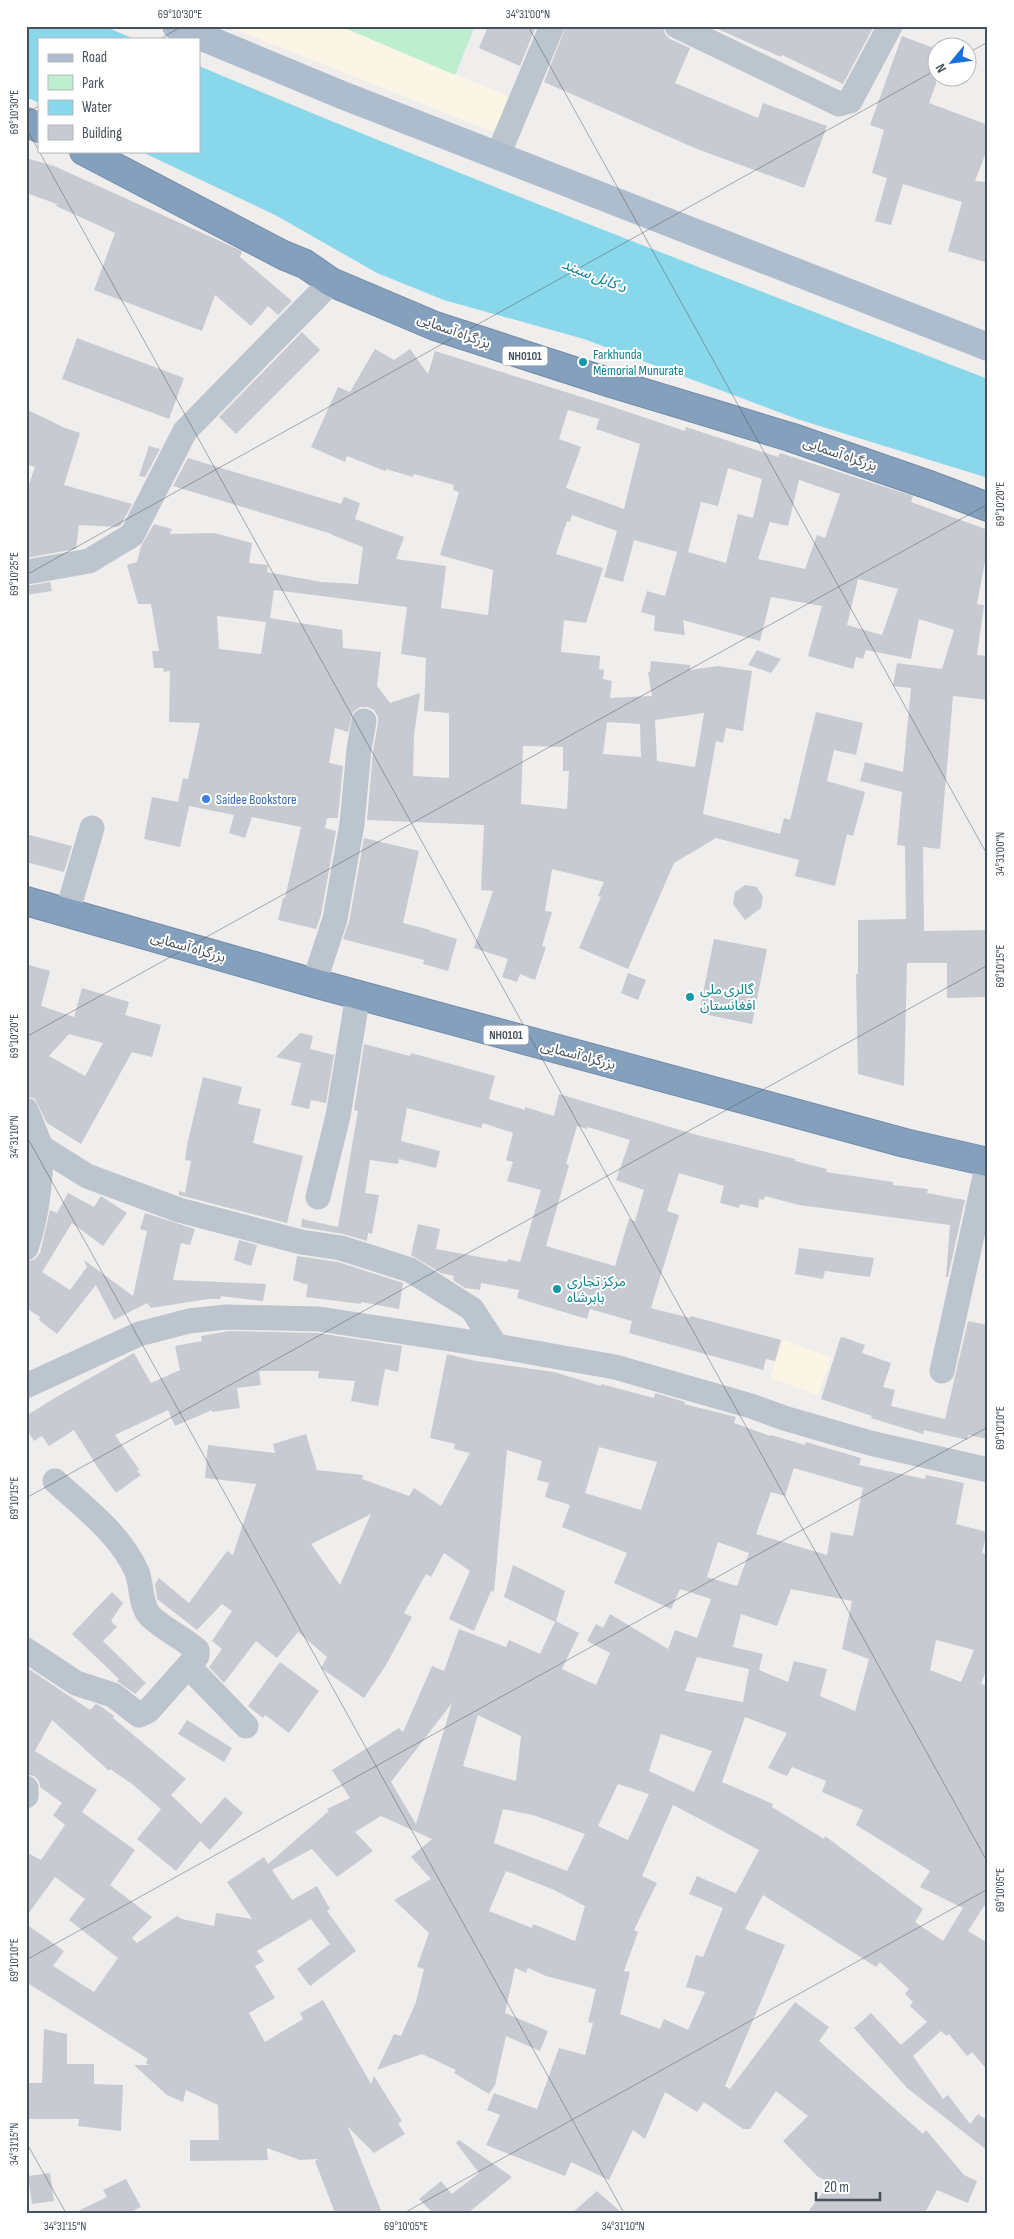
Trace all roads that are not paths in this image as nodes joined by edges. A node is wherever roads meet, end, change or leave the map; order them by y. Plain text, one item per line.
1 (176, 26) edge
2 (552, 26) edge
3 (677, 26) edge
4 (890, 26) edge
5 (26, 122) edge
6 (38, 128) edge
7 (86, 152) edge
8 (498, 155) junction
9 (331, 282) junction
10 (988, 347) edge
11 (988, 507) edge
12 (27, 572) edge
13 (364, 721) dead end
14 (92, 828) dead end
15 (26, 902) edge
16 (67, 913) junction
17 (314, 984) junction
18 (358, 995) junction
19 (26, 1110) edge
20 (41, 1147) junction
21 (988, 1162) edge
22 (318, 1197) dead end
23 (26, 1248) edge
24 (496, 1346) junction
25 (942, 1371) dead end
26 (26, 1386) edge
27 (988, 1470) edge
28 (55, 1481) dead end
29 (26, 1650) edge
30 (188, 1666) junction
31 (246, 1726) dead end
32 (26, 1788) edge
33 (26, 1796) edge

1 - 8 main road
2 - 8 street
3 - 4 street
5 - 6 highway
7 - 9 highway, بزرگراه آسمایی / NH0101
8 - 10 main road
9 - 11 highway, بزرگراه آسمایی / NH0101
9 - 12 street
13 - 17 street
14 - 16 street
15 - 16 highway, بزرگراه آسمایی / NH0101
16 - 17 highway, بزرگراه آسمایی / NH0101
17 - 18 highway, بزرگراه آسمایی / NH0101
18 - 21 highway, بزرگراه آسمایی / NH0101
18 - 22 street
19 - 20 street
20 - 23 street
20 - 24 street
21 - 25 street
24 - 26 street
24 - 27 street
28 - 30 street
29 - 30 street
30 - 31 street
32 - 33 street

